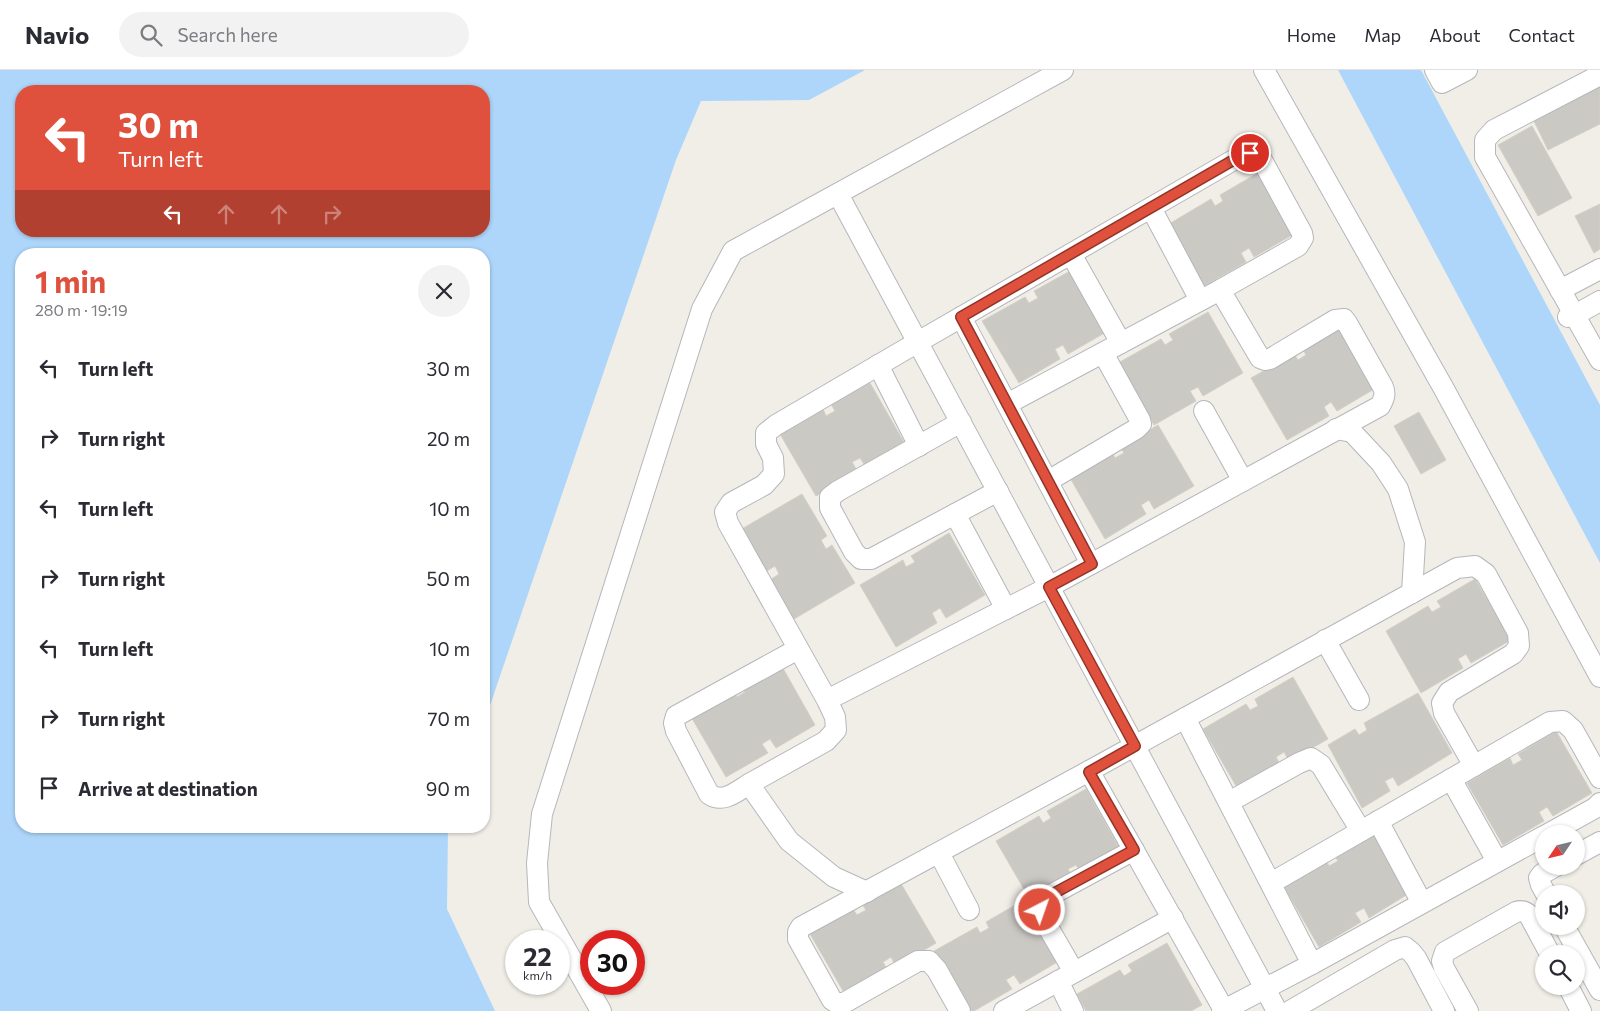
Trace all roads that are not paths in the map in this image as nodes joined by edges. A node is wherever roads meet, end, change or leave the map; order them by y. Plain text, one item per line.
1 (1064, 70) edge
2 (1264, 70) edge
3 (1435, 70) edge
4 (1467, 70) edge
5 (1600, 75) edge
6 (838, 194) junction
7 (1151, 208) junction
8 (1071, 254) junction
9 (1600, 270) edge
10 (1220, 290) junction
11 (1560, 290) junction
12 (1200, 300) junction
13 (1600, 301) edge
14 (1571, 316) junction
15 (961, 317) junction
16 (918, 342) junction
17 (1121, 343) junction
18 (1103, 353) junction
19 (1599, 355) edge
20 (878, 365) junction
21 (1007, 404) junction
22 (1204, 411) dead end
23 (961, 422) junction
24 (1336, 430) junction
25 (920, 446) junction
26 (1243, 480) junction
27 (1048, 481) junction
28 (998, 491) junction
29 (955, 514) junction
30 (1092, 564) junction
31 (1049, 587) junction
32 (1412, 592) junction
33 (1006, 609) junction
34 (1325, 640) junction
35 (798, 649) junction
36 (1600, 677) edge
37 (827, 700) junction
38 (1359, 700) dead end
39 (1185, 718) junction
40 (1135, 746) junction
41 (1474, 766) junction
42 (1089, 772) junction
43 (1600, 778) edge
44 (1451, 779) junction
45 (749, 784) junction
46 (1229, 802) junction
47 (1600, 803) edge
48 (1378, 821) junction
49 (1564, 825) edge
50 (1361, 831) junction
51 (1535, 841) edge
52 (1600, 842) edge
53 (1134, 850) junction
54 (1585, 850) edge
55 (939, 853) junction
56 (1497, 861) junction
57 (1271, 883) junction
58 (867, 892) junction
59 (1422, 903) junction
60 (969, 910) dead end
61 (1172, 918) junction
62 (1569, 935) edge
63 (1545, 945) edge
64 (1312, 964) junction
65 (1066, 977) junction
66 (1265, 988) junction
67 (1600, 990) edge
68 (1573, 995) edge
69 (1223, 1010) edge
70 (601, 1011) edge
71 (960, 1011) edge
72 (1004, 1011) edge
73 (1073, 1011) edge
74 (1277, 1011) edge
75 (1290, 1011) edge
76 (1444, 1011) edge
77 (1468, 1011) edge
78 (1582, 1011) edge

1 - 6 street
2 - 36 street
3 - 4 street
5 - 11 street
6 - 16 street
6 - 70 street
7 - 8 street
7 - 10 street
7 - 12 street
8 - 15 street
8 - 17 street
9 - 11 street
10 - 12 street
10 - 24 street
11 - 14 street
12 - 17 street
13 - 14 street
14 - 19 street
15 - 16 street
15 - 21 street
16 - 20 street
16 - 23 street
17 - 18 street
18 - 21 street
18 - 27 street
20 - 25 street
20 - 35 street
21 - 27 street
22 - 26 street
23 - 25 street
23 - 28 street
24 - 26 street
24 - 32 street
25 - 29 street
26 - 30 street
27 - 30 street
28 - 29 street
28 - 31 street
29 - 33 street
30 - 31 street
31 - 33 street
31 - 40 street
32 - 34 street
32 - 41 street
33 - 37 street
34 - 38 street
34 - 39 street
35 - 37 street
35 - 45 street
37 - 45 street
39 - 40 street
39 - 46 street
40 - 42 street
40 - 66 street
41 - 43 street
41 - 44 street
42 - 53 street
42 - 55 street
44 - 48 street
44 - 56 street
45 - 58 street
46 - 50 street
46 - 57 street
47 - 49 street
48 - 50 street
48 - 59 street
50 - 57 street
51 - 56 street
52 - 54 street
53 - 61 street
53 - 65 street
55 - 58 street
55 - 60 street
56 - 59 street
57 - 64 street
58 - 71 street
59 - 64 street
61 - 65 street
61 - 69 street
62 - 67 street
63 - 77 street
64 - 66 street
65 - 72 street
65 - 73 street
66 - 69 street
66 - 74 street
68 - 78 street
75 - 76 street

